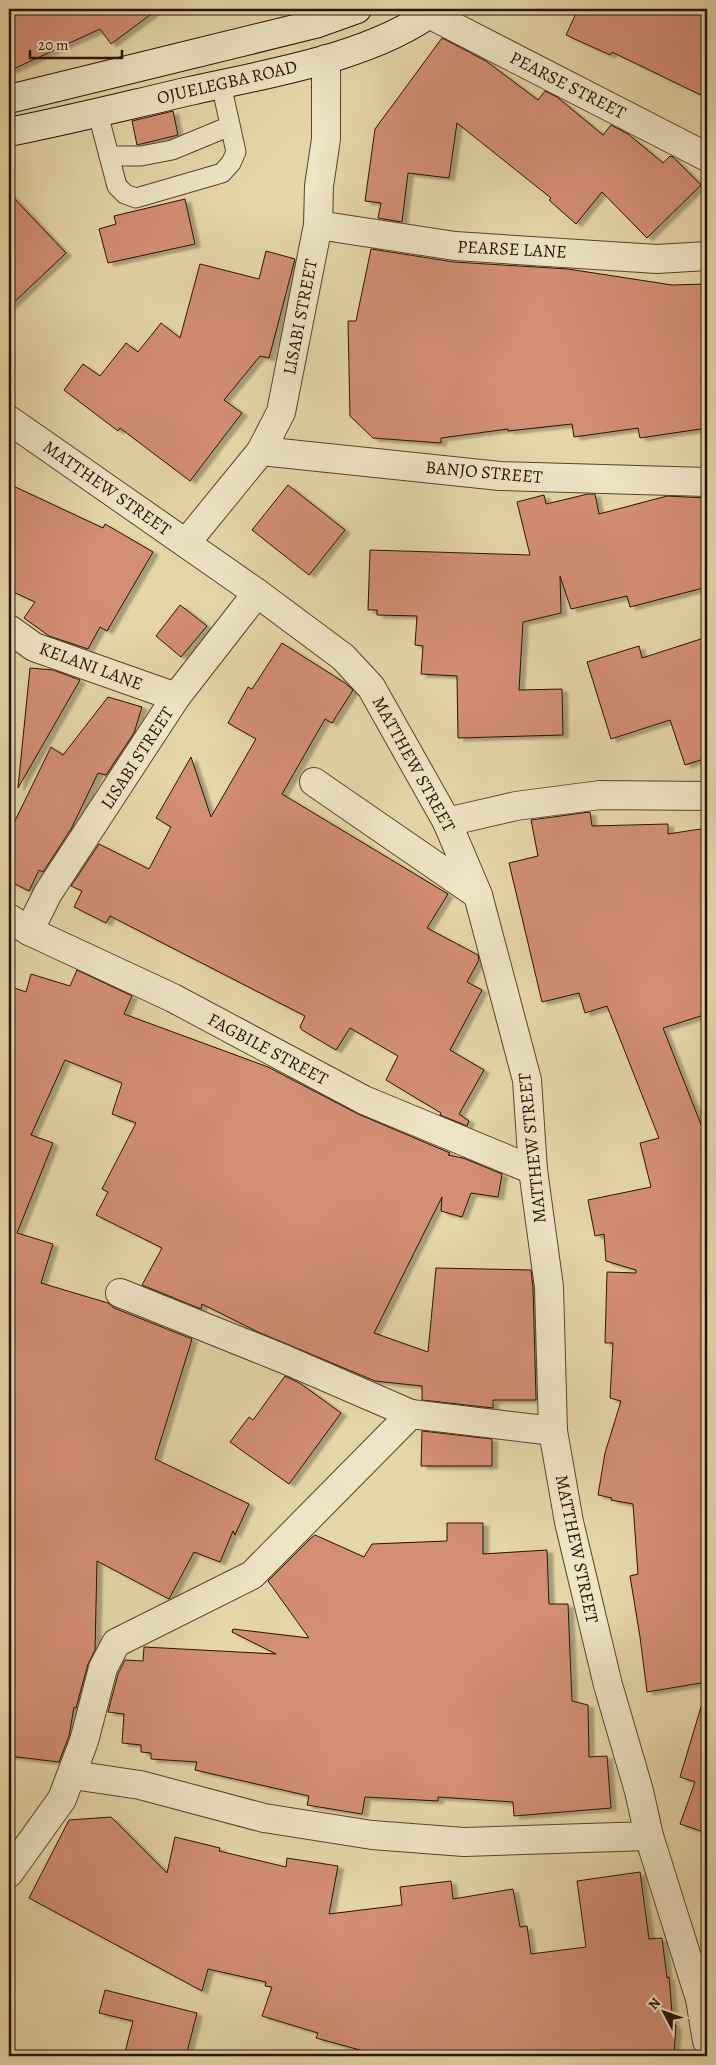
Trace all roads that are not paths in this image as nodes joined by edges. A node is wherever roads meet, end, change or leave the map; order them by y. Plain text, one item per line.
1 (357, 9) edge
2 (432, 12) edge
3 (326, 59) junction
4 (221, 84) junction
5 (9, 100) edge
6 (98, 114) junction
7 (230, 126) junction
8 (9, 132) edge
9 (109, 156) junction
10 (707, 156) edge
11 (318, 225) junction
12 (707, 256) edge
13 (9, 420) edge
14 (261, 451) junction
15 (707, 482) edge
16 (186, 543) junction
17 (257, 593) junction
18 (9, 629) edge
19 (176, 697) junction
20 (314, 782) dead end
21 (707, 796) edge
22 (447, 822) junction
23 (478, 896) junction
24 (19, 924) edge
25 (533, 1170) junction
26 (120, 1293) dead end
27 (411, 1414) junction
28 (553, 1431) junction
29 (73, 1775) junction
30 (649, 1836) junction
31 (9, 1873) edge
32 (707, 2041) edge

1 - 5 street, OJUELEGBA ROAD
2 - 3 street, OJUELEGBA ROAD
2 - 10 street, PEARSE STREET
3 - 4 street, OJUELEGBA ROAD
3 - 11 street, LISABI STREET
4 - 6 street, OJUELEGBA ROAD
4 - 7 lane
6 - 8 street, OJUELEGBA ROAD
6 - 9 lane
7 - 9 lane
7 - 9 lane
11 - 12 street, PEARSE LANE
11 - 14 street, LISABI STREET
13 - 16 street, MATTHEW STREET
14 - 15 street, BANJO STREET
14 - 16 street, LISABI STREET
16 - 17 street, MATTHEW STREET
17 - 19 street, LISABI STREET
17 - 22 street, MATTHEW STREET
18 - 19 street, KELANI LANE
19 - 24 street, LISABI STREET
20 - 23 street
21 - 22 street
22 - 23 street, MATTHEW STREET
23 - 25 street, MATTHEW STREET
24 - 25 street, FAGBILE STREET
25 - 28 street, MATTHEW STREET
26 - 27 street
27 - 28 street
27 - 29 street
28 - 30 street, MATTHEW STREET
29 - 30 street
29 - 31 street
30 - 32 street, MATTHEW STREET

